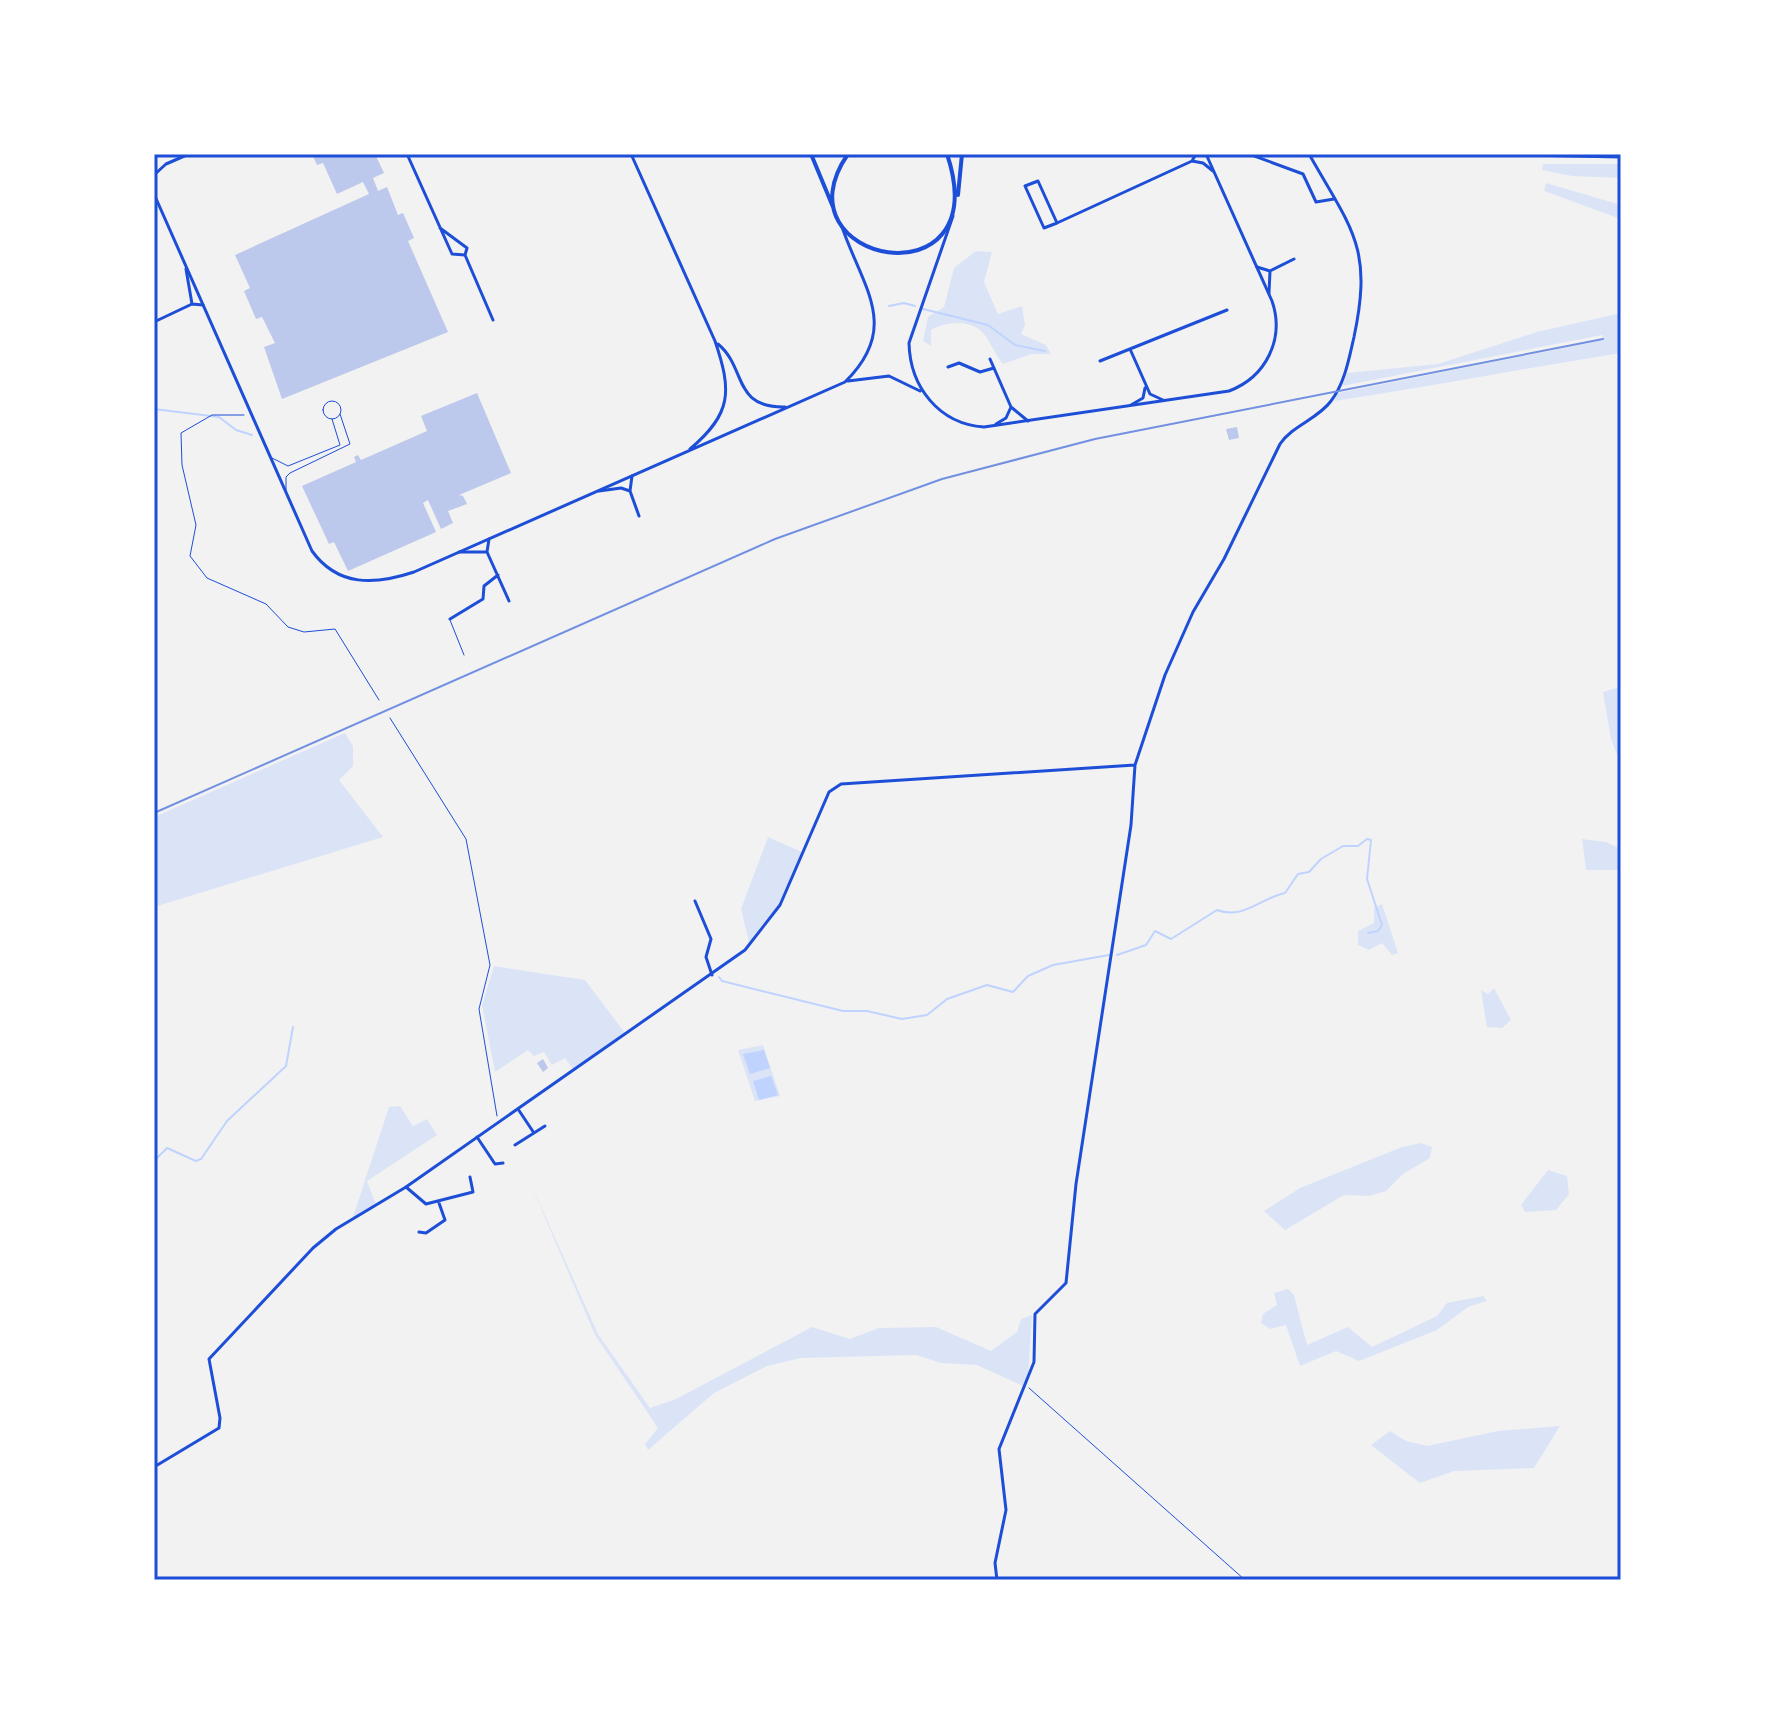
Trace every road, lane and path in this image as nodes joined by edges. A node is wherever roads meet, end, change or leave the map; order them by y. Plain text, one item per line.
1 (189, 154) edge
2 (407, 154) edge
3 (631, 154) edge
4 (811, 154) edge
5 (848, 154) edge
6 (947, 154) edge
7 (962, 154) edge
8 (1196, 154) edge
9 (1206, 154) edge
10 (1249, 154) edge
11 (1309, 154) edge
12 (1520, 154) edge
13 (1621, 156) edge
14 (1192, 161) junction
15 (166, 164) junction
16 (154, 165) edge
17 (1213, 171) junction
18 (154, 175) edge
19 (154, 194) edge
20 (1334, 199) junction
21 (957, 200) junction
22 (834, 209) junction
23 (953, 216) junction
24 (1057, 223) junction
25 (842, 227) junction
26 (440, 228) junction
27 (465, 255) junction
28 (1294, 259) dead end
29 (184, 263) junction
30 (1257, 267) junction
31 (1270, 271) junction
32 (1269, 293) junction
33 (192, 304) junction
34 (203, 305) junction
35 (1227, 310) dead end
36 (493, 320) dead end
37 (154, 322) edge
38 (715, 341) junction
39 (1130, 349) junction
40 (990, 359) dead end
41 (1100, 361) dead end
42 (948, 367) dead end
43 (994, 368) junction
44 (845, 382) junction
45 (1144, 384) junction
46 (922, 392) junction
47 (1170, 400) junction
48 (789, 406) junction
49 (1011, 407) junction
50 (1120, 408) junction
51 (340, 414) junction
52 (252, 415) junction
53 (332, 419) junction
54 (1028, 421) junction
55 (992, 426) junction
56 (687, 452) junction
57 (270, 457) junction
58 (632, 476) junction
59 (599, 491) junction
60 (630, 491) junction
61 (286, 493) junction
62 (639, 516) dead end
63 (489, 539) junction
64 (459, 552) junction
65 (487, 552) junction
66 (498, 575) junction
67 (509, 601) dead end
68 (450, 619) joint
69 (464, 655) dead end
70 (379, 700) dead end
71 (390, 718) dead end
72 (1135, 765) junction
73 (695, 901) dead end
74 (712, 975) junction
75 (518, 1109) junction
76 (499, 1122) junction
77 (545, 1126) dead end
78 (534, 1133) junction
79 (477, 1137) junction
80 (515, 1145) dead end
81 (503, 1163) dead end
82 (470, 1177) dead end
83 (406, 1187) junction
84 (439, 1203) junction
85 (419, 1232) dead end
86 (1027, 1386) junction
87 (154, 1467) edge
88 (997, 1580) edge
89 (1245, 1580) edge

1 - 15 street
2 - 26 street
3 - 38 street
4 - 22 main road
5 - 22 main road
6 - 21 main road
7 - 21 main road
8 - 14 street
9 - 17 street
10 - 20 street
11 - 20 street
12 - 13 highway
14 - 17 street
14 - 24 street
15 - 16 street
15 - 18 street
17 - 30 street
19 - 29 street
20 - 72 street
21 - 23 main road
22 - 25 main road
23 - 25 main road
23 - 46 street
24 - 24 street
25 - 44 street
26 - 27 street
26 - 27 street
27 - 36 street
28 - 31 street
29 - 33 street
29 - 34 street
30 - 31 street
30 - 32 street
31 - 32 street
32 - 47 street
33 - 34 street
33 - 37 street
34 - 52 street
35 - 39 street
38 - 48 street
38 - 56 street
39 - 41 street
39 - 45 street
40 - 43 street
42 - 43 street
43 - 49 street
44 - 46 street
44 - 48 street
45 - 47 street
45 - 50 street
46 - 55 street
47 - 50 street
48 - 56 street
49 - 54 street
49 - 55 street
50 - 54 street
51 - 53 lane
51 - 53 lane
51 - 61 lane
52 - 57 street
52 - 70 path
53 - 57 lane
54 - 55 street
56 - 58 street
57 - 61 street
58 - 59 street
58 - 60 street
59 - 60 street
59 - 63 street
60 - 62 street
61 - 64 street
63 - 64 street
63 - 65 street
64 - 65 street
65 - 66 street
66 - 67 street
66 - 68 street
68 - 69 lane
71 - 76 path
72 - 74 street
72 - 86 street
73 - 74 street
74 - 75 street
75 - 76 street
75 - 78 street
76 - 79 street
77 - 78 street
78 - 80 street
79 - 81 street
79 - 83 street
82 - 84 street
83 - 84 street
83 - 87 street
84 - 85 street
86 - 88 street
86 - 89 path

